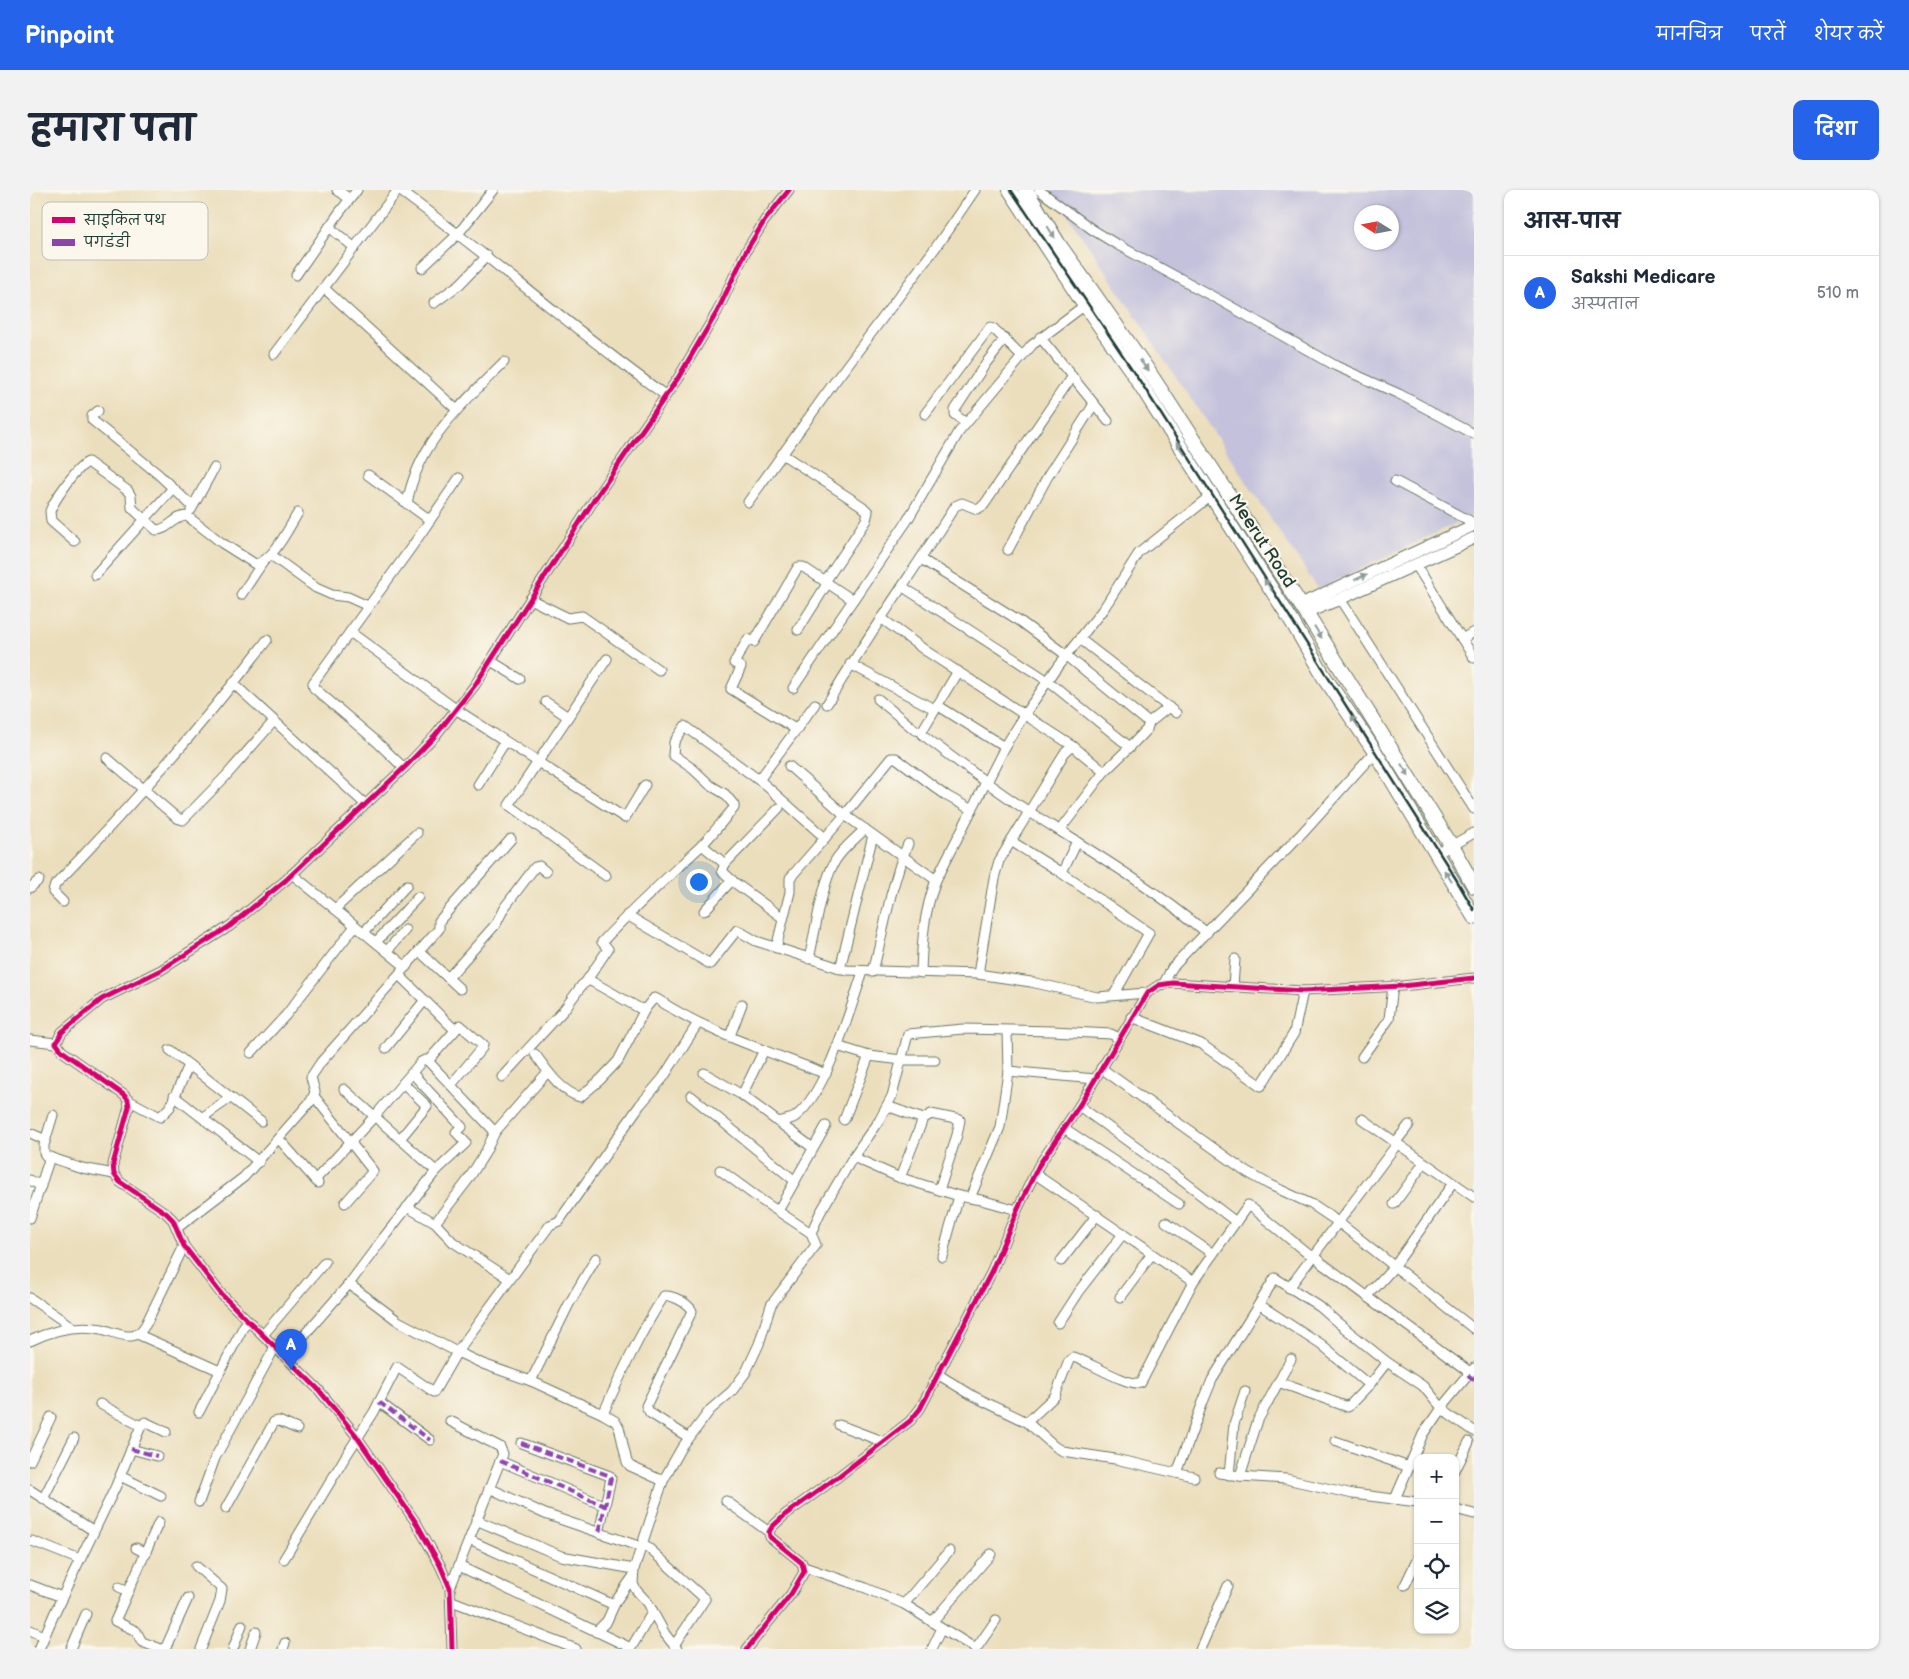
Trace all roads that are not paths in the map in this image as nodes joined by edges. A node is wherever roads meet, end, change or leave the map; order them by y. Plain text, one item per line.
1 (337, 190) edge
2 (357, 190) edge
3 (399, 190) edge
4 (493, 190) edge
5 (788, 190) edge
6 (975, 190) edge
7 (1010, 190) edge
8 (1026, 190) edge
9 (1039, 190) edge
10 (350, 199) junction
11 (329, 228) junction
12 (458, 234) junction
13 (355, 248) junction
14 (487, 256) junction
15 (422, 268) dead end
16 (296, 275) dead end
17 (325, 289) junction
18 (434, 303) dead end
19 (1085, 305) junction
20 (1040, 337) junction
21 (1005, 339) junction
22 (274, 354) dead end
23 (1022, 357) junction
24 (504, 362) dead end
25 (1072, 376) junction
26 (665, 395) junction
27 (1094, 404) junction
28 (456, 410) junction
29 (98, 411) dead end
30 (926, 414) dead end
31 (1108, 421) dead end
32 (966, 423) junction
33 (1474, 434) edge
34 (782, 454) junction
35 (214, 468) dead end
36 (368, 475) dead end
37 (459, 478) dead end
38 (1395, 481) dead end
39 (173, 488) junction
40 (1211, 496) junction
41 (748, 502) dead end
42 (408, 504) junction
43 (192, 506) junction
44 (298, 513) dead end
45 (187, 516) junction
46 (144, 520) junction
47 (430, 520) junction
48 (1474, 524) edge
49 (1474, 538) edge
50 (75, 542) dead end
51 (1008, 550) dead end
52 (270, 555) junction
53 (921, 559) junction
54 (263, 562) junction
55 (1416, 565) junction
56 (95, 575) dead end
57 (826, 583) junction
58 (902, 587) junction
59 (241, 595) dead end
60 (530, 599) junction
61 (1327, 599) junction
62 (1340, 599) junction
63 (853, 600) junction
64 (368, 606) junction
65 (1303, 609) junction
66 (1288, 616) junction
67 (881, 618) junction
68 (798, 630) dead end
69 (350, 632) junction
70 (1474, 632) edge
71 (1080, 639) junction
72 (1462, 639) junction
73 (266, 640) dead end
74 (1066, 655) junction
75 (1474, 658) edge
76 (607, 659) dead end
77 (491, 661) junction
78 (850, 664) junction
79 (659, 670) dead end
80 (958, 671) junction
81 (520, 679) dead end
82 (1048, 681) junction
83 (234, 684) junction
84 (793, 688) dead end
85 (878, 699) dead end
86 (546, 702) dead end
87 (815, 704) dead end
88 (827, 704) dead end
89 (936, 707) junction
90 (457, 710) junction
91 (1024, 715) junction
92 (568, 717) junction
93 (274, 721) junction
94 (1149, 723) junction
95 (797, 730) junction
96 (922, 731) junction
97 (505, 742) junction
98 (1073, 746) junction
99 (1004, 747) junction
100 (1130, 747) junction
101 (1375, 752) junction
102 (107, 758) dead end
103 (537, 762) junction
104 (789, 766) dead end
105 (404, 768) junction
106 (1104, 772) junction
107 (759, 780) junction
108 (986, 783) junction
109 (478, 785) dead end
110 (645, 785) dead end
111 (142, 790) junction
112 (365, 804) junction
113 (779, 808) dead end
114 (1474, 809) edge
115 (972, 810) junction
116 (1028, 811) junction
117 (846, 814) junction
118 (865, 829) junction
119 (1060, 830) junction
120 (1474, 832) edge
121 (417, 833) dead end
122 (873, 835) junction
123 (826, 838) junction
124 (511, 839) dead end
125 (1011, 841) junction
126 (1077, 842) junction
127 (908, 844) dead end
128 (1451, 844) junction
129 (702, 845) junction
130 (1436, 854) junction
131 (904, 856) junction
132 (725, 864) junction
133 (546, 872) dead end
134 (1062, 873) junction
135 (292, 874) junction
136 (606, 876) dead end
137 (39, 880) dead end
138 (732, 880) junction
139 (936, 880) junction
140 (408, 885) dead end
141 (1474, 886) edge
142 (30, 888) edge
143 (418, 897) dead end
144 (63, 902) dead end
145 (390, 904) junction
146 (335, 909) junction
147 (704, 911) dead end
148 (402, 914) junction
149 (627, 915) junction
150 (1474, 917) edge
151 (782, 918) junction
152 (356, 926) junction
153 (405, 930) dead end
154 (364, 932) junction
155 (1207, 933) junction
156 (376, 942) junction
157 (776, 948) junction
158 (387, 951) junction
159 (419, 951) junction
160 (1235, 959) dead end
161 (809, 960) junction
162 (406, 967) junction
163 (840, 969) junction
164 (862, 972) junction
165 (873, 972) junction
166 (921, 973) junction
167 (978, 974) junction
168 (399, 976) junction
169 (448, 978) junction
170 (1474, 978) edge
171 (587, 980) junction
172 (1164, 984) junction
173 (1233, 986) junction
174 (1393, 986) junction
175 (460, 989) dead end
176 (1303, 991) junction
177 (1147, 992) junction
178 (1114, 995) junction
179 (425, 1000) junction
180 (742, 1004) dead end
181 (645, 1010) junction
182 (1131, 1017) junction
183 (698, 1023) junction
184 (455, 1030) junction
185 (1007, 1031) junction
186 (730, 1036) junction
187 (1119, 1038) junction
188 (30, 1040) edge
189 (56, 1043) junction
190 (837, 1046) junction
191 (386, 1048) dead end
192 (170, 1050) dead end
193 (764, 1050) junction
194 (251, 1053) dead end
195 (535, 1054) dead end
196 (869, 1056) junction
197 (1362, 1057) dead end
198 (902, 1060) junction
199 (935, 1060) dead end
200 (428, 1061) junction
201 (189, 1065) junction
202 (1101, 1068) junction
203 (1008, 1070) junction
204 (412, 1073) junction
205 (550, 1073) junction
206 (704, 1073) dead end
207 (826, 1074) junction
208 (502, 1077) dead end
209 (1095, 1079) junction
210 (403, 1083) junction
211 (451, 1084) junction
212 (344, 1089) dead end
213 (430, 1092) junction
214 (742, 1095) junction
215 (174, 1096) junction
216 (314, 1096) junction
217 (691, 1096) dead end
218 (230, 1098) junction
219 (128, 1100) junction
220 (422, 1101) junction
221 (887, 1106) junction
222 (1079, 1106) junction
223 (54, 1114) dead end
224 (203, 1117) junction
225 (374, 1117) junction
226 (923, 1119) junction
227 (1362, 1119) dead end
228 (844, 1120) dead end
229 (260, 1121) dead end
230 (778, 1122) junction
231 (1409, 1124) dead end
232 (826, 1126) dead end
233 (1064, 1128) junction
234 (496, 1132) junction
235 (30, 1133) edge
236 (279, 1138) junction
237 (400, 1139) junction
238 (46, 1140) junction
239 (351, 1142) junction
240 (1396, 1143) junction
241 (814, 1148) junction
242 (50, 1157) junction
243 (853, 1157) junction
244 (259, 1162) junction
245 (1424, 1163) junction
246 (720, 1170) dead end
247 (436, 1171) junction
248 (114, 1174) junction
249 (1035, 1174) junction
250 (900, 1178) junction
251 (30, 1180) edge
252 (795, 1181) junction
253 (1453, 1183) junction
254 (41, 1186) junction
255 (939, 1190) junction
256 (959, 1196) junction
257 (1474, 1197) edge
258 (970, 1198) junction
259 (345, 1203) dead end
260 (1179, 1204) dead end
261 (1394, 1204) dead end
262 (407, 1207) junction
263 (1017, 1210) junction
264 (778, 1211) junction
265 (1097, 1215) junction
266 (30, 1218) edge
267 (1166, 1222) dead end
268 (1236, 1222) junction
269 (1338, 1222) junction
270 (435, 1223) junction
271 (177, 1228) junction
272 (811, 1233) junction
273 (1123, 1234) junction
274 (184, 1246) junction
275 (1152, 1254) junction
276 (1213, 1254) junction
277 (942, 1256) dead end
278 (1312, 1256) junction
279 (596, 1258) dead end
280 (1060, 1261) dead end
281 (325, 1262) dead end
282 (1394, 1266) junction
283 (510, 1279) junction
284 (1193, 1282) junction
285 (349, 1284) junction
286 (1289, 1288) junction
287 (1367, 1297) junction
288 (30, 1298) edge
289 (1120, 1298) dead end
290 (1260, 1305) junction
291 (247, 1320) junction
292 (1058, 1324) dead end
293 (72, 1328) junction
294 (1474, 1329) edge
295 (137, 1334) junction
296 (263, 1335) junction
297 (30, 1341) edge
298 (275, 1347) junction
299 (457, 1352) junction
300 (285, 1357) junction
301 (1291, 1360) dead end
302 (1387, 1362) junction
303 (220, 1371) junction
304 (1472, 1374) edge
305 (939, 1375) junction
306 (531, 1381) junction
307 (1278, 1382) junction
308 (1369, 1385) junction
309 (1246, 1391) dead end
310 (379, 1402) junction
311 (100, 1404) dead end
312 (1441, 1408) junction
313 (199, 1412) dead end
314 (603, 1414) junction
315 (51, 1416) dead end
316 (450, 1421) dead end
317 (1027, 1422) junction
318 (839, 1425) dead end
319 (141, 1426) junction
320 (297, 1429) dead end
321 (1474, 1430) edge
322 (166, 1432) dead end
323 (74, 1438) dead end
324 (358, 1438) junction
325 (688, 1438) junction
326 (430, 1440) dead end
327 (1336, 1441) dead end
328 (884, 1442) junction
329 (1470, 1442) dead end
330 (521, 1443) dead end
331 (131, 1449) junction
332 (157, 1456) dead end
333 (30, 1461) edge
334 (500, 1461) junction
335 (1459, 1463) edge
336 (1409, 1467) junction
337 (1178, 1473) junction
338 (1219, 1473) dead end
339 (1229, 1474) junction
340 (120, 1476) junction
341 (1240, 1476) junction
342 (1194, 1477) dead end
343 (664, 1481) junction
344 (489, 1488) junction
345 (30, 1490) edge
346 (161, 1496) dead end
347 (44, 1497) junction
348 (1395, 1499) junction
349 (726, 1501) dead end
350 (1414, 1501) edge
351 (199, 1502) dead end
352 (605, 1506) junction
353 (226, 1508) dead end
354 (1459, 1510) edge
355 (1474, 1514) edge
356 (476, 1520) junction
357 (159, 1522) dead end
358 (94, 1531) junction
359 (769, 1532) junction
360 (599, 1533) junction
361 (469, 1540) junction
362 (32, 1541) dead end
363 (642, 1545) junction
364 (136, 1548) dead end
365 (949, 1551) dead end
366 (146, 1552) junction
367 (991, 1554) dead end
368 (284, 1559) dead end
369 (80, 1560) junction
370 (196, 1566) dead end
371 (459, 1566) junction
372 (1414, 1566) edge
373 (804, 1567) junction
374 (633, 1574) junction
375 (30, 1585) edge
376 (1405, 1585) dead end
377 (1228, 1586) dead end
378 (119, 1587) dead end
379 (450, 1588) junction
380 (129, 1591) junction
381 (62, 1597) junction
382 (188, 1598) dead end
383 (452, 1601) junction
384 (904, 1604) junction
385 (614, 1605) junction
386 (653, 1611) junction
387 (86, 1614) dead end
388 (996, 1620) dead end
389 (932, 1622) junction
390 (242, 1625) dead end
391 (942, 1628) junction
392 (30, 1630) edge
393 (256, 1632) dead end
394 (596, 1632) junction
395 (44, 1636) junction
396 (675, 1647) edge
397 (974, 1648) edge
398 (40, 1649) edge
399 (70, 1649) edge
400 (161, 1649) edge
401 (165, 1649) edge
402 (201, 1649) edge
403 (234, 1649) edge
404 (250, 1649) edge
405 (452, 1649) edge
406 (576, 1649) edge
407 (748, 1649) edge
408 (932, 1649) edge
409 (1200, 1649) edge

1 - 10 street
2 - 10 street
3 - 12 street
3 - 13 street
4 - 12 street
5 - 26 street
6 - 34 street
7 - 19 main road, Meerut Road
8 -> 65 main road, Meerut Road
9 - 33 street
10 - 11 street
11 - 13 street
11 - 16 street
12 - 14 street
12 - 15 street
13 - 17 street
14 - 18 street
14 - 26 street
17 - 22 street
17 - 28 street
19 - 20 street
40 -> 19 main road, Meerut Road
20 - 23 street
20 - 25 street
21 - 23 street
21 - 30 street
21 - 32 street
23 - 32 street
24 - 28 street
25 - 27 street
25 - 53 street
26 - 60 street
27 - 31 street
27 - 51 street
28 - 42 street
29 - 39 street
32 - 63 street
34 - 41 street
34 - 57 street
35 - 43 street
36 - 42 street
37 - 47 street
38 - 48 street
39 - 43 street
39 - 46 street
66 -> 40 main road, Meerut Road
40 - 71 street
42 - 47 street
43 - 45 street
44 - 52 street
45 - 46 street
45 - 54 street
46 - 50 street
46 - 56 street
47 - 64 street
61 -> 48 street
49 - 55 street
52 - 54 street
52 - 64 street
53 - 58 street
53 - 74 street
54 - 59 street
55 - 62 street
55 - 72 street
57 - 63 street
57 - 68 street
57 - 95 street
58 - 67 street
58 - 82 street
60 - 77 street
60 - 79 street
61 - 62 street
61 - 65 street
62 - 114 street
63 - 84 street
64 - 69 street
65 - 66 main road
65 -> 128 main road, Meerut Road
101 -> 66 main road, Meerut Road
67 - 78 street
67 - 80 street
69 - 90 street
69 - 105 street
70 - 72 street
71 - 74 street
71 - 94 street
72 - 75 street
73 - 83 street
74 - 82 street
74 - 94 street
76 - 92 street
77 - 81 street
77 - 90 street
78 - 88 street
78 - 89 street
80 - 89 street
80 - 91 street
82 - 91 street
82 - 100 street
83 - 93 street
83 - 111 street
85 - 96 street
86 - 92 street
87 - 95 street
89 - 96 street
89 - 99 street
90 - 97 street
90 - 105 street
91 - 98 street
91 - 99 street
92 - 103 street
93 - 111 street
93 - 112 street
94 - 100 street
95 - 107 street
96 - 108 street
97 - 103 street
97 - 109 street
98 - 106 street
98 - 116 street
99 - 108 street
100 - 106 street
101 - 130 main road, Meerut Road
101 - 155 street
102 - 111 street
103 - 110 street
103 - 136 street
104 - 117 street
105 - 112 street
106 - 119 street
107 - 123 street
107 - 129 street
108 - 115 street
108 - 116 street
111 - 144 street
112 - 135 street
113 - 132 street
115 - 117 street
115 - 139 street
116 - 119 street
116 - 125 street
117 - 118 street
117 - 123 street
118 - 122 street
118 - 161 street
119 - 126 street
120 - 128 street
121 - 146 street
122 - 131 street
122 - 163 street
123 - 151 street
124 - 159 street
125 - 134 street
125 - 167 street
126 - 134 street
126 - 155 street
127 - 131 street
128 - 130 street
128 - 141 main road, Meerut Road
129 - 132 street
129 - 149 street
150 -> 130 main road, Meerut Road
131 - 139 street
131 - 165 street
132 - 138 street
133 - 169 street
134 - 178 street
135 - 146 street
135 - 189 street
137 - 142 street
138 - 147 street
138 - 151 street
139 - 166 street
140 - 145 street
143 - 148 street
145 - 148 street
145 - 154 street
146 - 152 street
148 - 156 street
149 - 157 street
149 - 171 street
151 - 157 street
152 - 154 street
152 - 194 street
153 - 158 street
154 - 156 street
155 - 172 street
156 - 158 street
157 - 161 street
158 - 162 street
159 - 162 street
159 - 169 street
160 - 173 street
161 - 163 street
162 - 168 street
163 - 164 street
164 - 165 street
164 - 190 street
165 - 166 street
166 - 167 street
167 - 178 street
168 - 179 street
168 - 216 street
169 - 175 street
170 - 174 street
171 - 181 street
171 - 208 street
172 - 173 street
172 - 177 street
173 - 176 street
174 - 176 street
174 - 197 street
176 - 182 street
177 - 178 street
177 - 182 street
179 - 184 street
179 - 191 street
180 - 186 street
181 - 183 street
181 - 205 street
182 - 187 street
183 - 186 street
183 - 283 street
184 - 200 street
184 - 211 street
185 - 187 street
185 - 198 street
185 - 203 street
186 - 193 street
187 - 202 street
188 - 189 street
189 - 219 street
190 - 196 street
190 - 207 street
192 - 201 street
193 - 207 street
193 - 214 street
195 - 205 street
196 - 198 street
196 - 228 street
198 - 199 street
198 - 221 street
200 - 204 street
200 - 211 street
201 - 215 street
201 - 218 street
202 - 209 street
202 - 269 street
203 - 209 street
203 - 258 street
204 - 210 street
204 - 213 street
205 - 234 street
206 - 214 street
207 - 230 street
209 - 222 street
210 - 220 street
210 - 225 street
211 - 234 street
212 - 225 street
213 - 220 street
213 - 247 street
214 - 230 street
215 - 219 street
215 - 224 street
216 - 236 street
216 - 239 street
217 - 252 street
218 - 224 street
218 - 229 street
219 - 248 street
220 - 237 street
221 - 226 street
221 - 243 street
222 - 233 street
222 - 268 street
223 - 238 street
224 - 244 street
225 - 237 street
225 - 239 street
226 - 250 street
226 - 255 street
227 - 240 street
230 - 241 street
231 - 240 street
232 - 241 street
233 - 249 street
233 - 260 street
234 - 270 street
235 - 238 street
236 - 239 street
236 - 244 street
237 - 247 street
238 - 242 street
239 - 259 street
240 - 245 street
240 - 269 street
241 - 252 street
242 - 248 street
242 - 254 street
243 - 250 street
243 - 272 street
244 - 271 street
245 - 253 street
245 - 261 street
246 - 264 street
247 - 262 street
248 - 271 street
249 - 263 street
249 - 265 street
250 - 255 street
251 - 254 street
252 - 264 street
253 - 257 street
253 - 282 street
254 - 266 street
255 - 256 street
256 - 258 street
256 - 277 street
258 - 263 street
262 - 270 street
262 - 285 street
263 - 305 street
264 - 272 street
265 - 273 street
265 - 280 street
267 - 276 street
268 - 276 street
268 - 278 street
269 - 278 street
269 - 282 street
270 - 283 street
271 - 274 street
272 - 325 street
273 - 275 street
273 - 292 street
274 - 291 street
274 - 295 street
275 - 284 street
275 - 289 street
276 - 284 street
278 - 286 street
278 - 287 street
279 - 306 street
281 - 296 street
282 - 287 street
282 - 294 street
283 - 299 street
284 - 317 street
285 - 299 street
285 - 300 street
286 - 290 street
286 - 302 street
287 - 304 street
288 - 293 street
290 - 308 street
290 - 337 street
291 - 296 street
291 - 303 street
293 - 295 street
293 - 297 street
295 - 303 street
296 - 298 street
298 - 300 street
298 - 351 street
299 - 306 street
299 - 310 street
300 - 324 street
301 - 307 street
302 - 308 street
302 - 312 street
303 - 313 street
304 - 312 street
305 - 317 street
305 - 328 street
306 - 314 street
307 - 308 street
307 - 341 street
309 - 339 street
310 - 324 street
310 - 326 street
311 - 319 street
312 - 321 street
312 - 336 street
314 - 325 street
314 - 343 street
315 - 333 street
316 - 334 street
317 - 337 street
318 - 328 street
319 - 322 street
319 - 331 street
320 - 353 street
323 - 347 street
324 - 368 street
324 - 379 street
325 - 343 street
327 - 336 street
328 - 359 street
329 - 335 street
330 - 352 street
331 - 332 street
331 - 340 street
334 - 344 street
334 - 352 street
336 - 348 street
337 - 342 street
338 - 339 street
339 - 341 street
340 - 346 street
340 - 358 street
341 - 348 street
343 - 363 street
344 - 356 street
344 - 360 street
345 - 347 street
347 - 358 street
348 - 350 street
349 - 359 street
352 - 360 street
354 - 355 street
356 - 361 street
356 - 374 street
357 - 366 street
358 - 369 street
359 - 373 street
360 - 363 street
361 - 371 street
361 - 385 street
362 - 369 street
363 - 374 street
363 - 396 street
364 - 366 street
365 - 384 street
366 - 380 street
367 - 389 street
369 - 381 street
370 - 402 street
371 - 379 street
371 - 394 street
372 - 376 street
373 - 384 street
373 - 407 street
374 - 385 street
374 - 386 street
375 - 381 street
377 - 409 street
378 - 380 street
379 - 383 street
380 - 400 street
381 - 395 street
382 - 401 street
383 - 405 street
383 - 406 street
384 - 389 street
385 - 394 street
386 - 394 street
386 - 396 street
387 - 399 street
388 - 397 street
389 - 391 street
390 - 403 street
391 - 397 street
391 - 408 street
392 - 395 street
393 - 404 street
395 - 398 street

